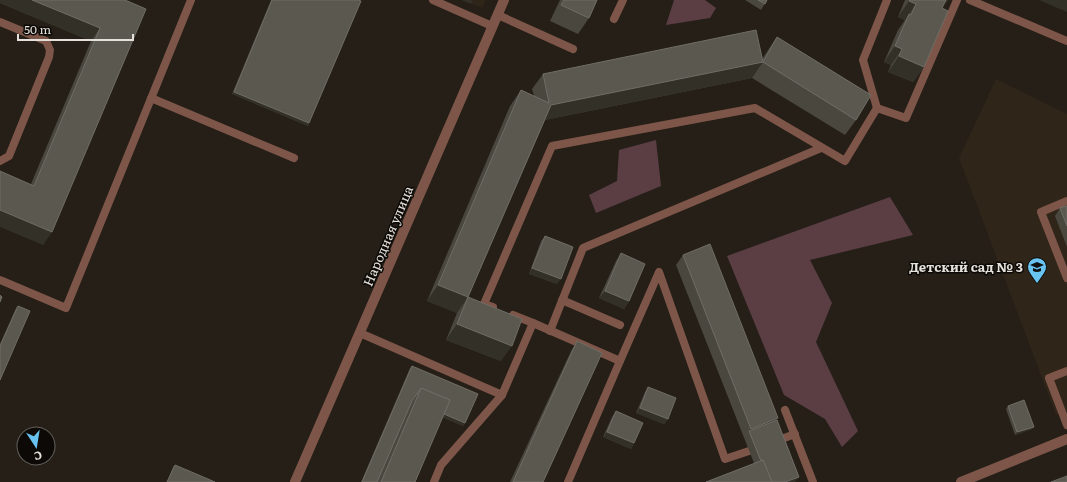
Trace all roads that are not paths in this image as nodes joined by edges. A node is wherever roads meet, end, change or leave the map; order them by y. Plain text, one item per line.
1 (191, 0) edge
2 (433, 0) edge
3 (504, 0) edge
4 (623, 0) edge
5 (887, 0) edge
6 (957, 0) edge
7 (970, 0) edge
8 (498, 15) junction
9 (614, 19) dead end
10 (0, 22) edge
11 (492, 26) junction
12 (1067, 41) edge
13 (573, 48) dead end
14 (151, 98) junction
15 (877, 108) junction
16 (821, 148) junction
17 (294, 158) dead end
18 (0, 161) edge
19 (1067, 201) edge
20 (1067, 278) edge
21 (0, 280) edge
22 (562, 300) junction
23 (533, 323) junction
24 (620, 325) dead end
25 (550, 331) junction
26 (360, 333) junction
27 (620, 361) junction
28 (1067, 371) edge
29 (502, 395) junction
30 (785, 410) dead end
31 (1067, 425) edge
32 (795, 434) junction
33 (1067, 439) edge
34 (776, 441) edge
35 (749, 450) dead end
36 (295, 482) edge
37 (434, 482) edge
38 (568, 482) edge
39 (814, 482) edge
40 (961, 482) edge

1 - 14 lane
2 - 11 lane
3 - 8 street, Народная улица
4 - 9 lane
5 - 15 lane
6 - 15 lane
7 - 12 lane
8 - 11 street, Народная улица
8 - 13 lane
10 - 18 lane
11 - 26 street, Народная улица
14 - 17 lane
14 - 21 lane
15 - 16 lane
16 - 22 lane
16 - 23 lane
19 - 20 lane
22 - 24 lane
22 - 25 lane
23 - 25 lane
23 - 29 lane
25 - 27 lane
26 - 29 lane
26 - 36 street, Народная улица
27 - 35 lane
27 - 38 lane
28 - 31 lane
29 - 37 lane
30 - 32 lane
32 - 34 lane
32 - 39 lane
33 - 40 street

